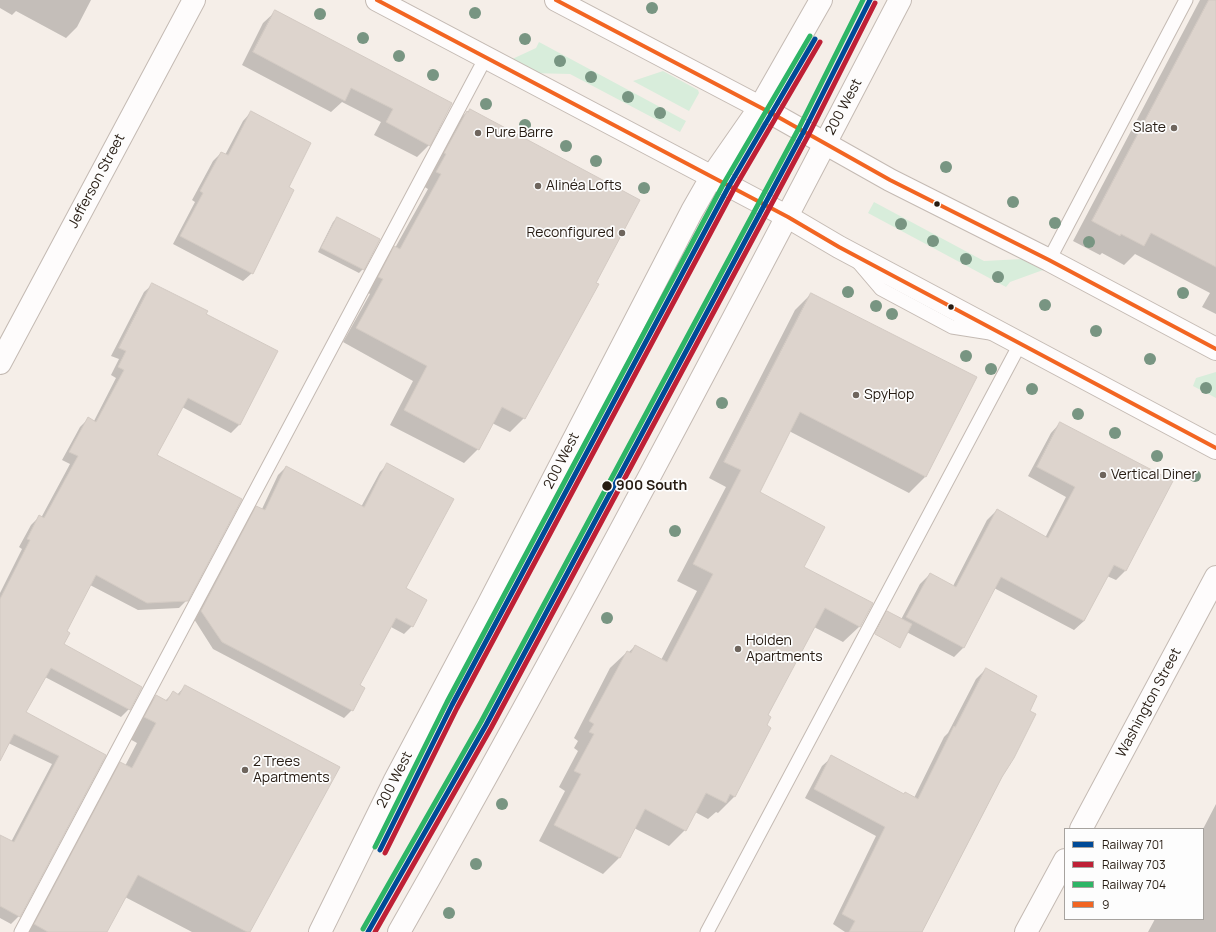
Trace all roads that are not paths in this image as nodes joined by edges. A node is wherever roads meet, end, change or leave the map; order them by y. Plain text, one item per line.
1 (194, 0) edge
2 (377, 0) edge
3 (556, 0) edge
4 (821, 0) edge
5 (900, 0) edge
6 (1186, 0) edge
7 (486, 57) junction
8 (760, 107) junction
9 (825, 142) junction
10 (712, 176) junction
11 (788, 217) junction
12 (1049, 260) junction
13 (1012, 340) junction
14 (1216, 349) edge
15 (0, 363) edge
16 (1216, 448) edge
17 (1216, 577) edge
18 (1210, 604) edge
19 (1082, 828) edge
20 (1064, 862) edge
21 (21, 932) edge
22 (320, 932) edge
23 (399, 932) edge
24 (707, 932) edge
25 (1026, 932) edge

1 - 15 street, Jefferson Street
2 - 7 street
3 - 8 street
4 - 8 street, 200 West
5 - 9 street, 200 West
6 - 12 lane
7 - 10 street
7 - 21 lane
8 - 9 street
8 - 10 street, 200 West
9 - 11 street, 200 West
9 - 12 street
10 - 11 street
10 - 22 street, 200 West
11 - 13 street
11 - 23 street, 200 West
12 - 14 street
13 - 16 street
13 - 24 lane
17 - 18 street, Washington Street
18 - 19 street, Washington Street
20 - 25 street

